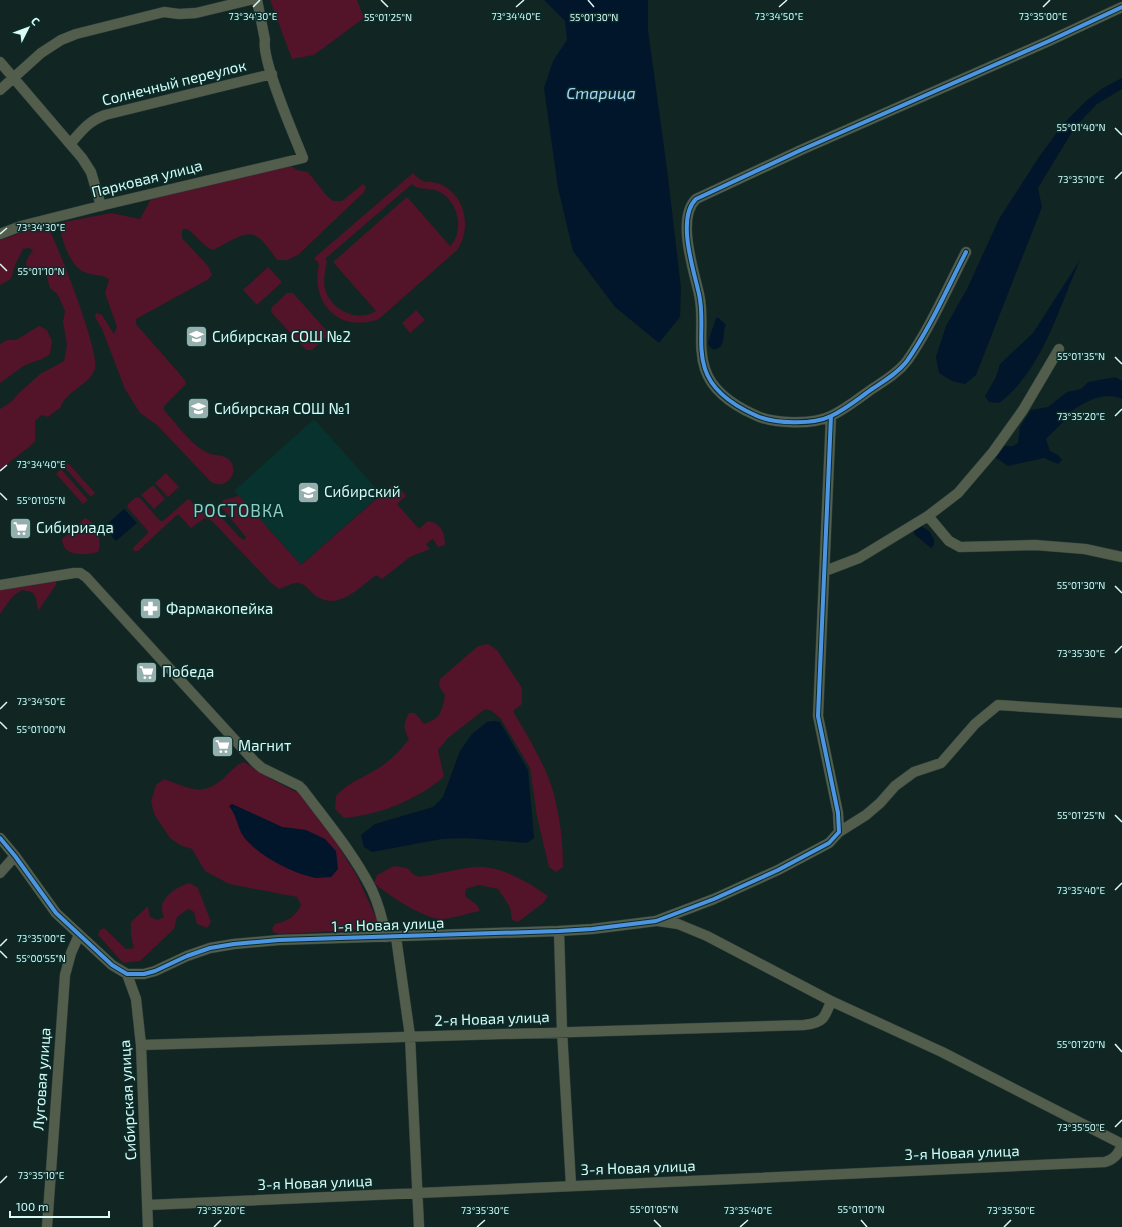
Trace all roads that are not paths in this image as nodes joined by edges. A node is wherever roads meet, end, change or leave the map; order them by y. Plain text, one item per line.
1 (250, 0) edge
2 (257, 0) edge
3 (1122, 7) edge
4 (0, 62) edge
5 (272, 74) junction
6 (14, 77) junction
7 (0, 90) edge
8 (71, 143) junction
9 (101, 206) junction
10 (0, 234) edge
11 (966, 252) dead end
12 (1059, 349) dead end
13 (831, 416) junction
14 (928, 516) junction
15 (1122, 557) edge
16 (825, 571) junction
17 (0, 585) edge
18 (1122, 713) edge
19 (839, 832) junction
20 (0, 838) edge
21 (16, 856) junction
22 (0, 873) edge
23 (656, 921) junction
24 (559, 931) junction
25 (79, 935) junction
26 (391, 937) junction
27 (127, 974) junction
28 (831, 1001) junction
29 (562, 1031) junction
30 (410, 1036) junction
31 (141, 1045) junction
32 (1122, 1145) edge
33 (571, 1185) junction
34 (417, 1195) junction
35 (148, 1205) junction
36 (47, 1227) edge
37 (148, 1227) edge
38 (419, 1227) edge

1 - 6 street
2 - 5 street
3 - 13 street
4 - 6 street
5 - 8 street, Солнечный переулок
5 - 9 street, Парковая улица
6 - 7 street
6 - 8 street
8 - 9 street
9 - 10 street, Парковая улица
11 - 13 street
12 - 14 street
13 - 16 street
14 - 15 street
14 - 16 street
16 - 19 street
17 - 26 street
18 - 19 street
19 - 23 street
20 - 21 street
21 - 22 street
21 - 25 street
23 - 24 street, 1-я Новая улица
23 - 28 street
24 - 26 street, 1-я Новая улица
24 - 29 street
25 - 27 street
25 - 36 street, Луговая улица
26 - 27 street, 1-я Новая улица
26 - 30 street
27 - 31 street, Сибирская улица
28 - 29 street, 2-я Новая улица
28 - 32 street
29 - 30 street, 2-я Новая улица
29 - 33 street
30 - 31 street, 2-я Новая улица
30 - 34 street
31 - 35 street, Сибирская улица
32 - 33 street, 3-я Новая улица
33 - 34 street, 3-я Новая улица
34 - 35 street, 3-я Новая улица
34 - 38 street
35 - 37 street, Сибирская улица

